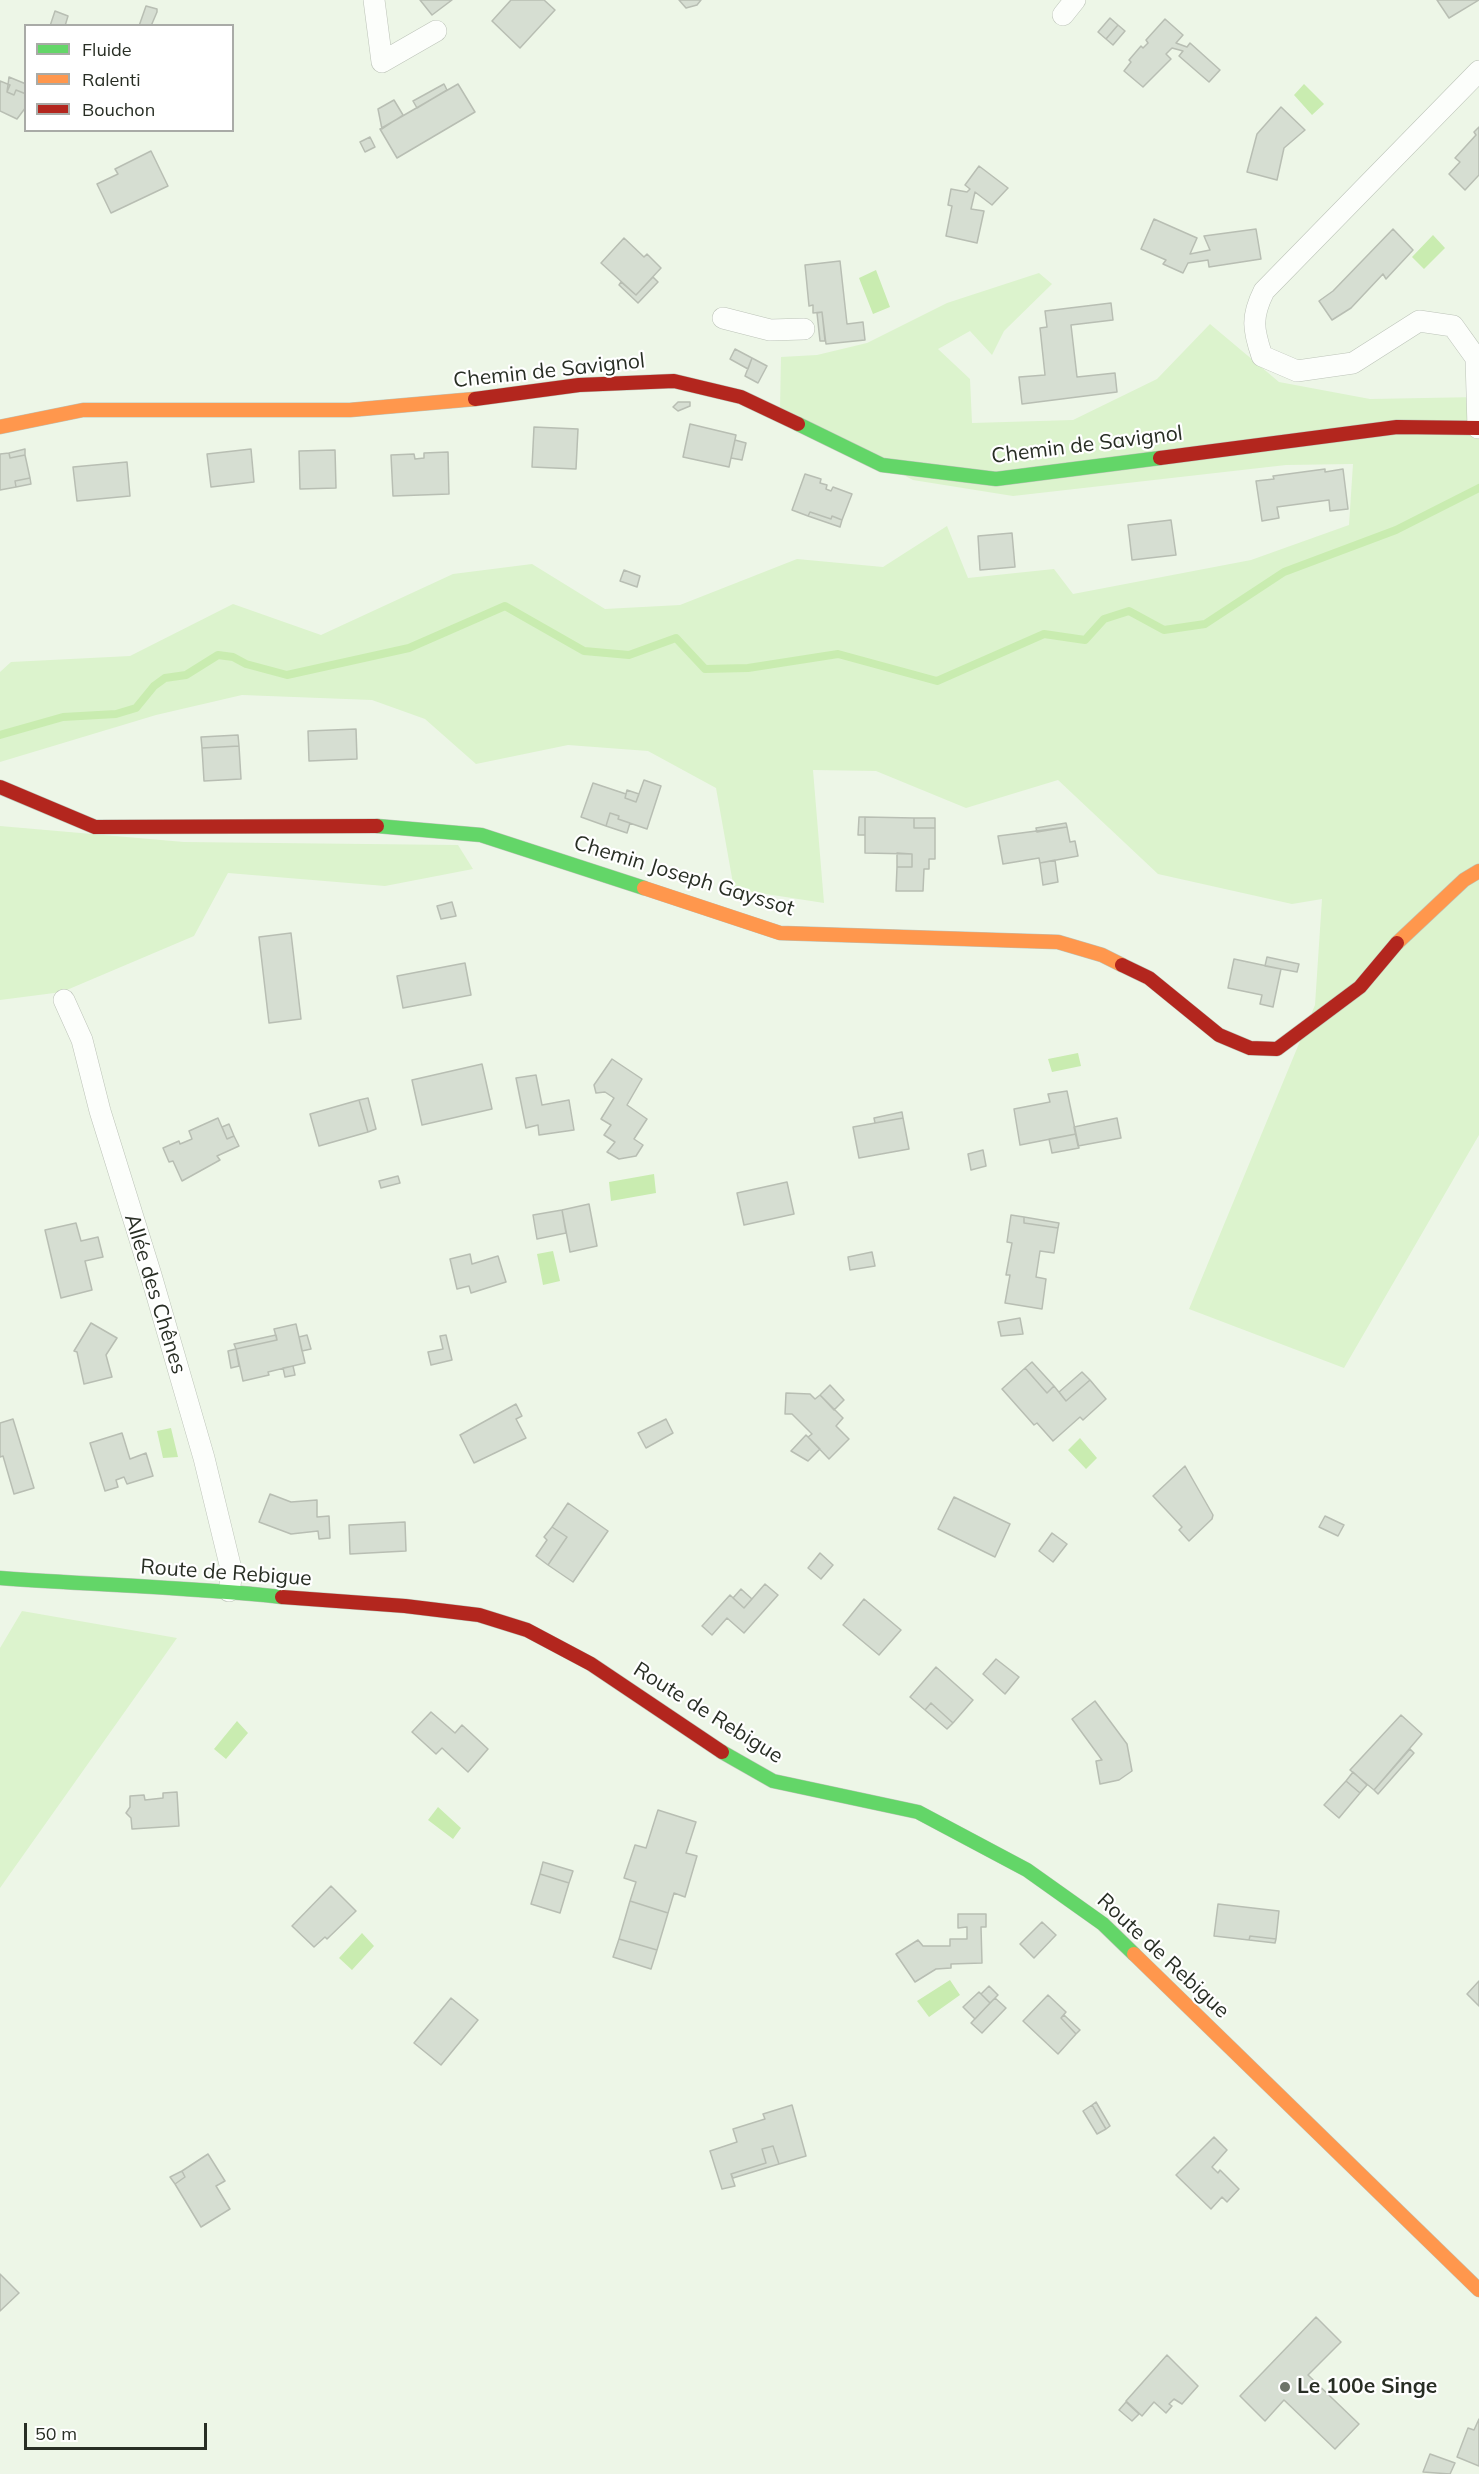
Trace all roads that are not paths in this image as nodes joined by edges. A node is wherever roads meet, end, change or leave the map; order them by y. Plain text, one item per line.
1 (374, 0) edge
2 (436, 31) dead end
3 (1479, 71) edge
4 (723, 318) dead end
5 (804, 329) dead end
6 (0, 427) edge
7 (1478, 428) edge
8 (0, 788) edge
9 (1479, 871) edge
10 (64, 1000) dead end
11 (0, 1578) edge
12 (229, 1591) junction
13 (1479, 2290) edge

1 - 2 street
3 - 7 street
4 - 5 street
6 - 7 street, Chemin de Savignol
8 - 9 street, Chemin Joseph Gayssot
10 - 12 street, Allée des Chênes
11 - 12 street, Route de Rebigue
12 - 13 street, Route de Rebigue

